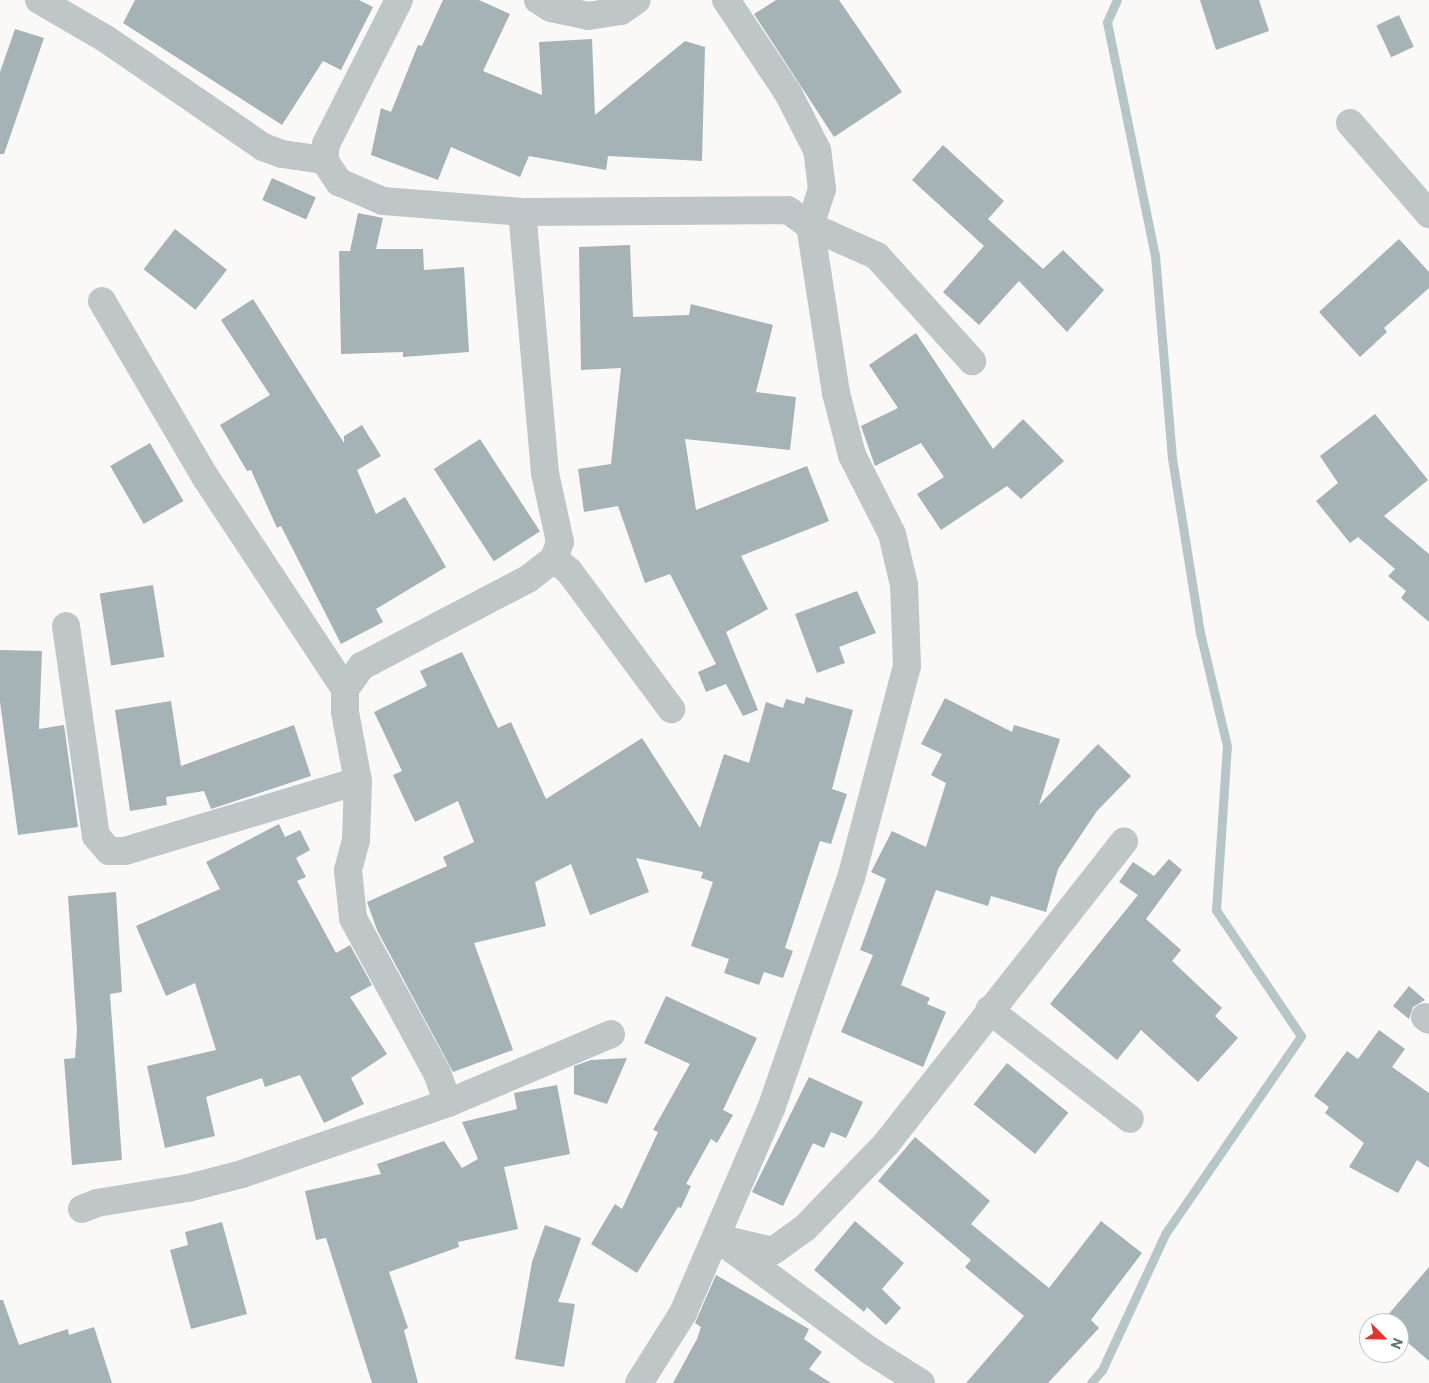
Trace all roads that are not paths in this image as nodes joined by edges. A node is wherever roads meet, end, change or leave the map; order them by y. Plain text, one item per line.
1 (39, 0) edge
2 (399, 0) edge
3 (538, 0) edge
4 (636, 0) edge
5 (726, 0) edge
6 (1350, 123) dead end
7 (324, 160) junction
8 (522, 212) junction
9 (1429, 214) edge
10 (810, 226) junction
11 (102, 301) dead end
12 (972, 361) dead end
13 (554, 558) junction
14 (66, 626) dead end
15 (345, 688) junction
16 (671, 709) dead end
17 (358, 781) junction
18 (1124, 842) dead end
19 (989, 1010) junction
20 (611, 1034) dead end
21 (448, 1103) junction
22 (1130, 1119) dead end
23 (82, 1209) dead end
24 (717, 1238) junction
25 (639, 1383) edge
26 (921, 1383) edge

1 - 7 street
2 - 7 street
3 - 4 street
5 - 10 street
6 - 9 street
7 - 8 street
8 - 10 street
8 - 13 street
10 - 12 street
10 - 24 street
11 - 15 street
13 - 15 street
13 - 16 street
14 - 17 street
15 - 17 street
17 - 21 street
18 - 19 street
19 - 22 street
19 - 24 street
20 - 21 street
21 - 23 street
24 - 25 street
24 - 26 street

